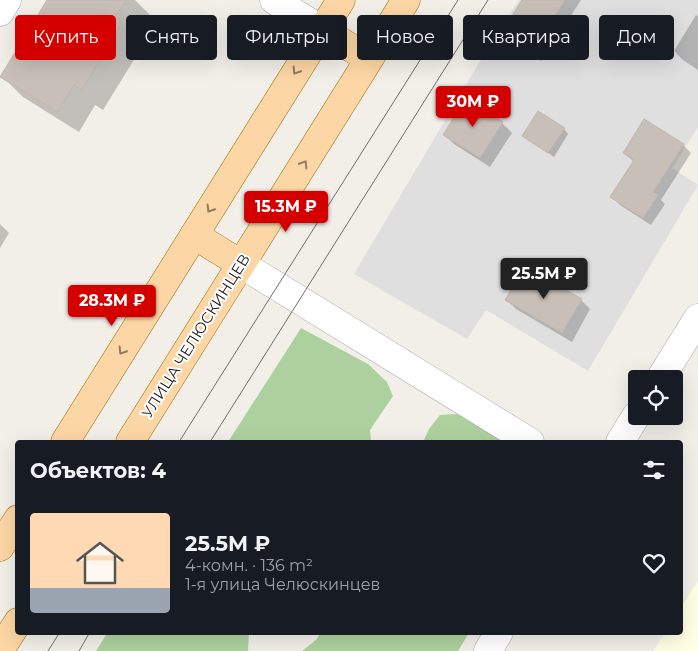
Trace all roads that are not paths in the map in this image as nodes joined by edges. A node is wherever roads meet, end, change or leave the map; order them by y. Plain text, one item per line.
1 (7, 0) edge
2 (274, 0) edge
3 (341, 0) edge
4 (406, 0) edge
5 (0, 12) edge
6 (298, 15) edge
7 (332, 15) edge
8 (397, 15) edge
9 (303, 60) edge
10 (368, 60) edge
11 (194, 235) junction
12 (241, 264) junction
13 (698, 318) edge
14 (666, 370) edge
15 (630, 425) edge
16 (66, 440) edge
17 (131, 440) edge
18 (527, 440) edge
19 (621, 440) edge
20 (15, 524) edge
21 (0, 547) edge
22 (15, 627) edge
23 (0, 650) edge

1 - 5 street
2 - 6 street
3 - 7 main road
4 - 8 main road, УЛИЦА ЧЕЛЮСКИНЦЕВ
9 -> 11 main road
12 -> 10 main road, УЛИЦА ЧЕЛЮСКИНЦЕВ
11 - 12 main road
11 -> 16 main road
12 - 17 main road, УЛИЦА ЧЕЛЮСКИНЦЕВ
12 - 18 street
13 - 14 street
15 - 19 street
20 - 21 main road
22 - 23 main road

